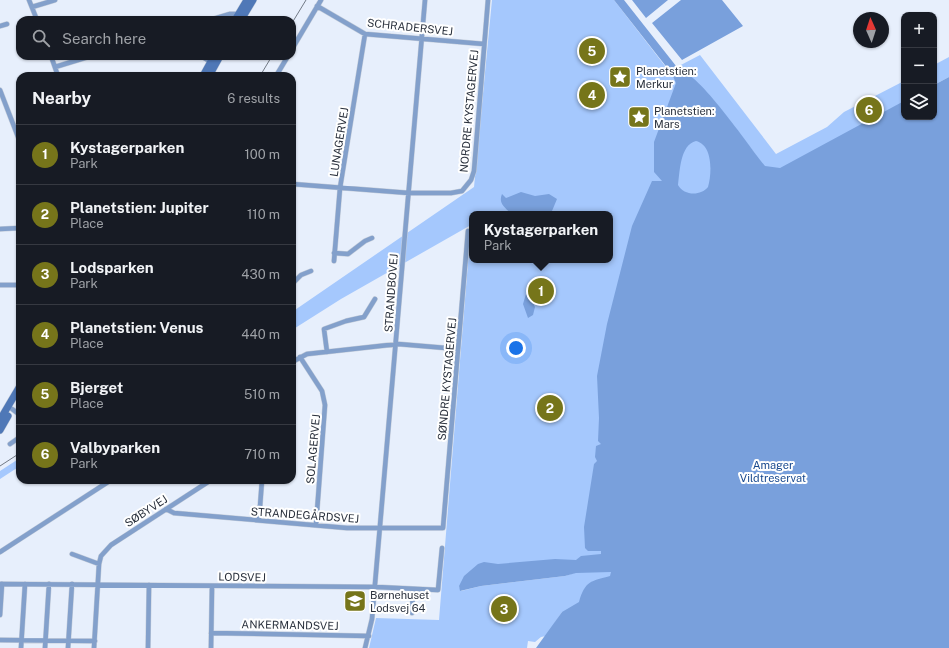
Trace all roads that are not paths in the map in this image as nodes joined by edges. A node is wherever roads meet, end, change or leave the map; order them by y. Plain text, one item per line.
1 (29, 0) edge
2 (55, 0) edge
3 (247, 0) edge
4 (253, 0) edge
5 (321, 0) edge
6 (425, 0) edge
7 (488, 0) edge
8 (317, 6) junction
9 (32, 7) junction
10 (35, 16) edge
11 (239, 16) edge
12 (240, 16) edge
13 (7, 24) dead end
14 (0, 26) edge
15 (365, 34) junction
16 (422, 38) junction
17 (296, 42) edge
18 (484, 44) junction
19 (53, 60) edge
20 (77, 60) edge
21 (212, 60) edge
22 (218, 60) edge
23 (286, 60) edge
24 (55, 66) junction
25 (57, 72) edge
26 (205, 72) edge
27 (210, 72) edge
28 (278, 72) edge
29 (0, 90) edge
30 (16, 132) edge
31 (296, 184) edge
32 (340, 188) junction
33 (409, 193) junction
34 (16, 228) edge
35 (0, 229) edge
36 (468, 231) dead end
37 (372, 238) dead end
38 (334, 253) junction
39 (334, 261) dead end
40 (311, 272) dead end
41 (296, 280) edge
42 (0, 285) edge
43 (16, 285) edge
44 (375, 299) dead end
45 (396, 344) junction
46 (458, 349) junction
47 (327, 352) junction
48 (300, 357) junction
49 (296, 360) edge
50 (16, 393) edge
51 (16, 402) edge
52 (12, 409) junction
53 (16, 412) edge
54 (0, 419) edge
55 (0, 430) edge
56 (16, 440) edge
57 (10, 444) dead end
58 (106, 484) edge
59 (205, 484) edge
60 (262, 484) edge
61 (166, 509) junction
62 (259, 520) junction
63 (316, 525) junction
64 (380, 528) junction
65 (443, 528) joint
66 (442, 548) dead end
67 (0, 552) edge
68 (72, 554) dead end
69 (99, 564) junction
70 (1, 584) edge
71 (25, 584) junction
72 (49, 584) junction
73 (72, 584) junction
74 (98, 584) junction
75 (149, 585) junction
76 (212, 586) junction
77 (375, 587) junction
78 (413, 589) junction
79 (412, 613) dead end
80 (0, 614) edge
81 (211, 633) junction
82 (369, 636) junction
83 (0, 640) edge
84 (22, 640) junction
85 (46, 640) junction
86 (68, 640) junction
87 (95, 641) junction
88 (22, 648) edge
89 (45, 648) edge
90 (68, 648) edge
91 (94, 648) edge
92 (148, 648) edge
93 (211, 648) edge
94 (365, 648) edge

1 - 9 street
2 - 9 street
3 - 11 main road
4 - 12 main road
5 - 8 street
6 - 16 street, STRANDBOVEJ
7 - 18 street, NORDRE KYSTAGERVEJ
8 - 15 street, SCHRADERSVEJ
8 - 17 street
9 - 10 street
13 - 14 street
15 - 16 street, SCHRADERSVEJ
15 - 32 street, LUNAGERVEJ
16 - 18 street, SCHRADERSVEJ
16 - 33 street, STRANDBOVEJ
18 - 33 street, NORDRE KYSTAGERVEJ
19 - 24 street
20 - 24 street
21 - 26 main road
22 - 27 main road
23 - 28 street
24 - 25 street
29 - 30 street
31 - 32 street, NORDRE KYSTAGERVEJ
32 - 33 street, NORDRE KYSTAGERVEJ
32 - 38 street, LUNAGERVEJ
33 - 45 street, STRANDBOVEJ
34 - 35 street
36 - 46 street, SØNDRE KYSTAGERVEJ
37 - 38 street
38 - 39 street, LUNAGERVEJ
40 - 41 street
42 - 43 street
44 - 47 street
45 - 46 street
45 - 47 street
45 - 64 street, STRANDBOVEJ
46 - 65 street, SØNDRE KYSTAGERVEJ
47 - 48 street
48 - 49 street
48 - 63 street, SOLAGERVEJ
50 - 54 main road
51 - 52 main road
52 - 53 street
52 - 55 main road
56 - 57 street
58 - 67 street
59 - 61 street, SØBYVEJ
60 - 62 street
61 - 62 street, STRANDEGÅRDSVEJ
61 - 69 street, SØBYVEJ
62 - 63 street, STRANDEGÅRDSVEJ
63 - 64 street, STRANDEGÅRDSVEJ
64 - 65 street, STRANDEGÅRDSVEJ
64 - 77 street, STRANDBOVEJ
66 - 78 street, LODSVEJ
68 - 69 street
69 - 74 street, SØBYVEJ
70 - 71 street, LODSVEJ
70 - 80 street, LODSVEJ
71 - 72 street, LODSVEJ
71 - 84 street
72 - 73 street, LODSVEJ
72 - 85 street
73 - 74 street, LODSVEJ
73 - 86 street
74 - 75 street, LODSVEJ
74 - 87 street, SØBYVEJ
75 - 76 street, LODSVEJ
75 - 92 street
76 - 77 street, LODSVEJ
76 - 81 street
77 - 78 street, LODSVEJ
77 - 82 street, STRANDBOVEJ
78 - 79 street
81 - 82 street, ANKERMANDSVEJ
81 - 93 street
82 - 94 street, STRANDBOVEJ
83 - 84 street
84 - 85 street
84 - 88 street
85 - 86 street
85 - 89 street
86 - 87 street
86 - 90 street
87 - 91 street, SØBYVEJ

